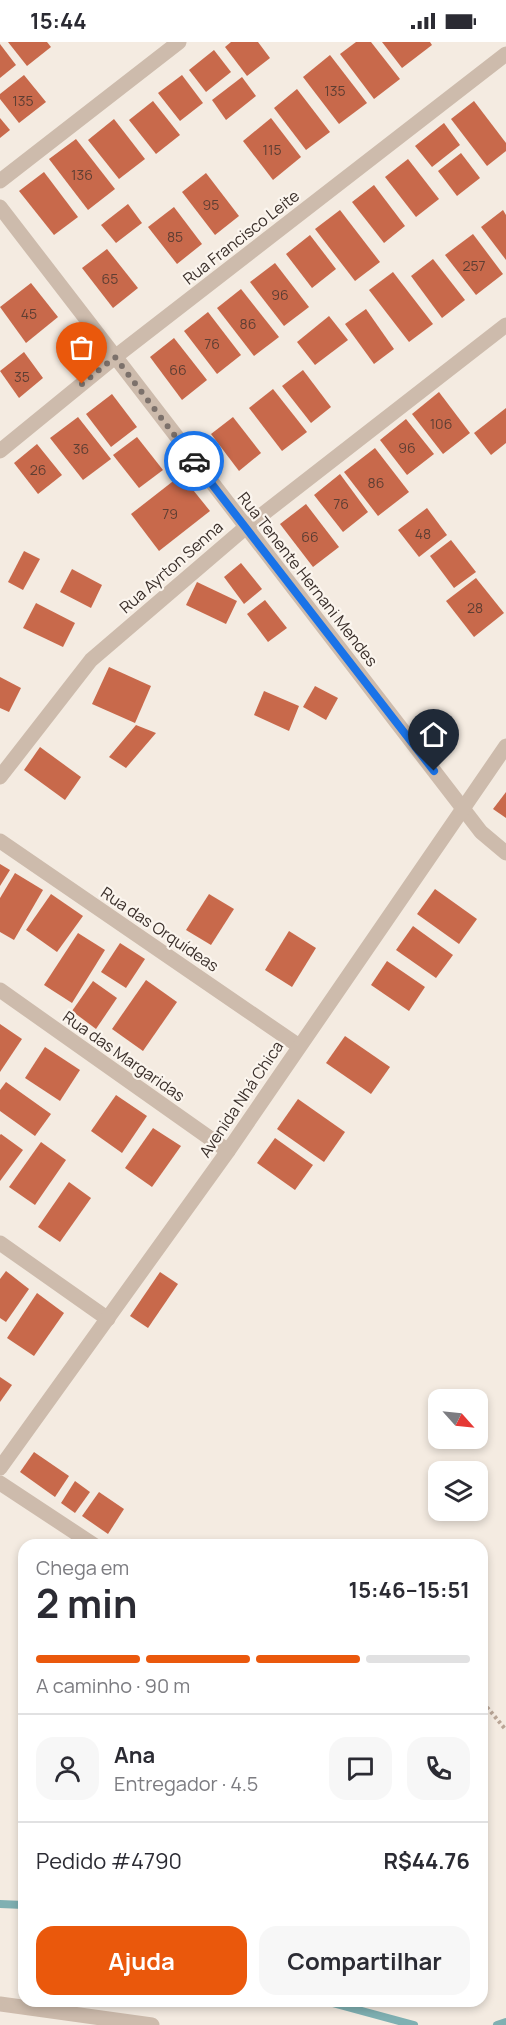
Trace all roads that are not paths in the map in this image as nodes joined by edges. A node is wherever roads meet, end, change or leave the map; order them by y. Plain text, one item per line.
1 (179, 42) edge
2 (506, 54) edge
3 (0, 181) edge
4 (0, 207) edge
5 (506, 325) edge
6 (115, 357) junction
7 (0, 451) edge
8 (245, 528) junction
9 (506, 746) edge
10 (0, 777) edge
11 (463, 808) junction
12 (0, 841) edge
13 (506, 853) edge
14 (0, 990) edge
15 (299, 1046) junction
16 (228, 1151) junction
17 (0, 1243) edge
18 (108, 1319) junction
19 (0, 1468) edge
20 (0, 1483) edge
21 (85, 1539) edge
22 (0, 2004) edge
23 (18, 2006) edge
24 (22, 2007) edge
25 (152, 2025) edge

1 - 3 street
2 - 6 street, Rua Francisco Leite
4 - 6 street, Rua Tenente Hernani Mendes
5 - 8 street, Rua Ayrton Senna
6 - 7 street, Rua Francisco Leite
6 - 8 street, Rua Tenente Hernani Mendes
8 - 10 street, Rua Ayrton Senna
8 - 11 street, Rua Tenente Hernani Mendes
9 - 11 street, Avenida Nhá Chica
11 - 13 street, Rua Tenente Hernani Mendes
11 - 15 street, Avenida Nhá Chica
12 - 15 street, Rua das Orquídeas
14 - 16 street, Rua das Margaridas
15 - 16 street, Avenida Nhá Chica
16 - 18 street, Avenida Nhá Chica
17 - 18 street
18 - 19 street, Avenida Nhá Chica
20 - 21 street
22 - 23 street
24 - 25 street

